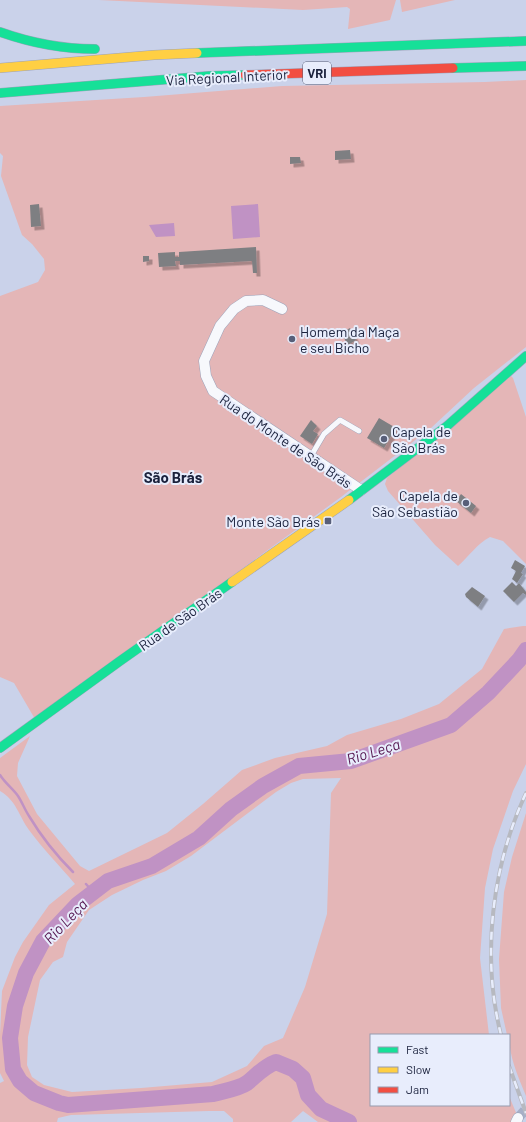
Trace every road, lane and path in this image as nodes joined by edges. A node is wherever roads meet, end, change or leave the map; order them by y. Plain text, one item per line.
1 (0, 32) edge
2 (526, 41) edge
3 (102, 49) dead end
4 (117, 49) dead end
5 (154, 55) junction
6 (0, 61) edge
7 (42, 64) junction
8 (526, 66) edge
9 (0, 68) edge
10 (7, 84) dead end
11 (44, 90) junction
12 (0, 93) edge
13 (282, 309) dead end
14 (526, 356) edge
15 (359, 431) dead end
16 (310, 456) junction
17 (361, 490) junction
18 (0, 748) edge

1 - 3 main road
2 - 5 main road, Via Regional Interior / VRI
4 - 5 main road
5 - 7 main road, Via Regional Interior / VRI
6 - 7 main road
7 - 9 main road, Via Regional Interior / VRI
8 - 11 main road, Via Regional Interior / VRI
10 - 11 main road
11 - 12 main road, Via Regional Interior / VRI
13 - 16 street, Rua do Monte de São Brás
14 - 17 main road, Rua de São Brás
15 - 16 lane
16 - 17 street, Rua do Monte de São Brás
17 - 18 main road, Rua de São Brás

